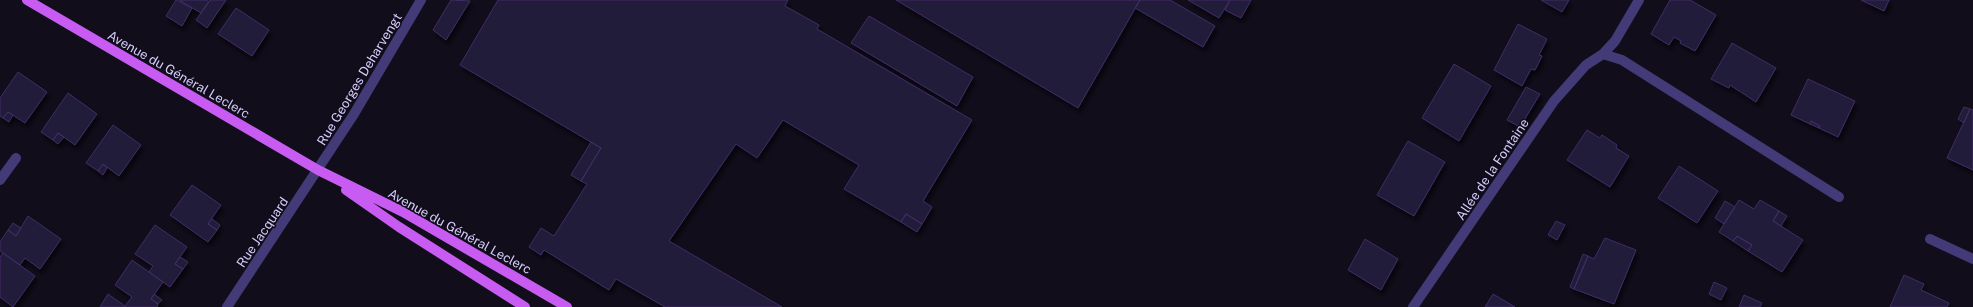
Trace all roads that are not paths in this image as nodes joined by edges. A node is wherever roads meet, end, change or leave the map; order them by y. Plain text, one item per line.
1 (26, 0) edge
2 (421, 0) edge
3 (1638, 0) edge
4 (1602, 54) junction
5 (16, 158) dead end
6 (318, 170) junction
7 (0, 180) edge
8 (1839, 197) dead end
9 (1930, 239) dead end
10 (1973, 259) edge
11 (226, 307) edge
12 (525, 307) edge
13 (567, 307) edge
14 (1413, 307) edge

1 - 6 main road, Avenue du Général Leclerc
2 - 6 street, Rue Georges Deharvengt
3 - 4 street, Allée de la Fontaine
4 - 8 street
4 - 14 street, Allée de la Fontaine
5 - 7 street
6 - 11 street, Rue Jacquard
6 - 12 main road, Avenue du Général Leclerc
6 - 13 main road, Avenue du Général Leclerc
9 - 10 street

